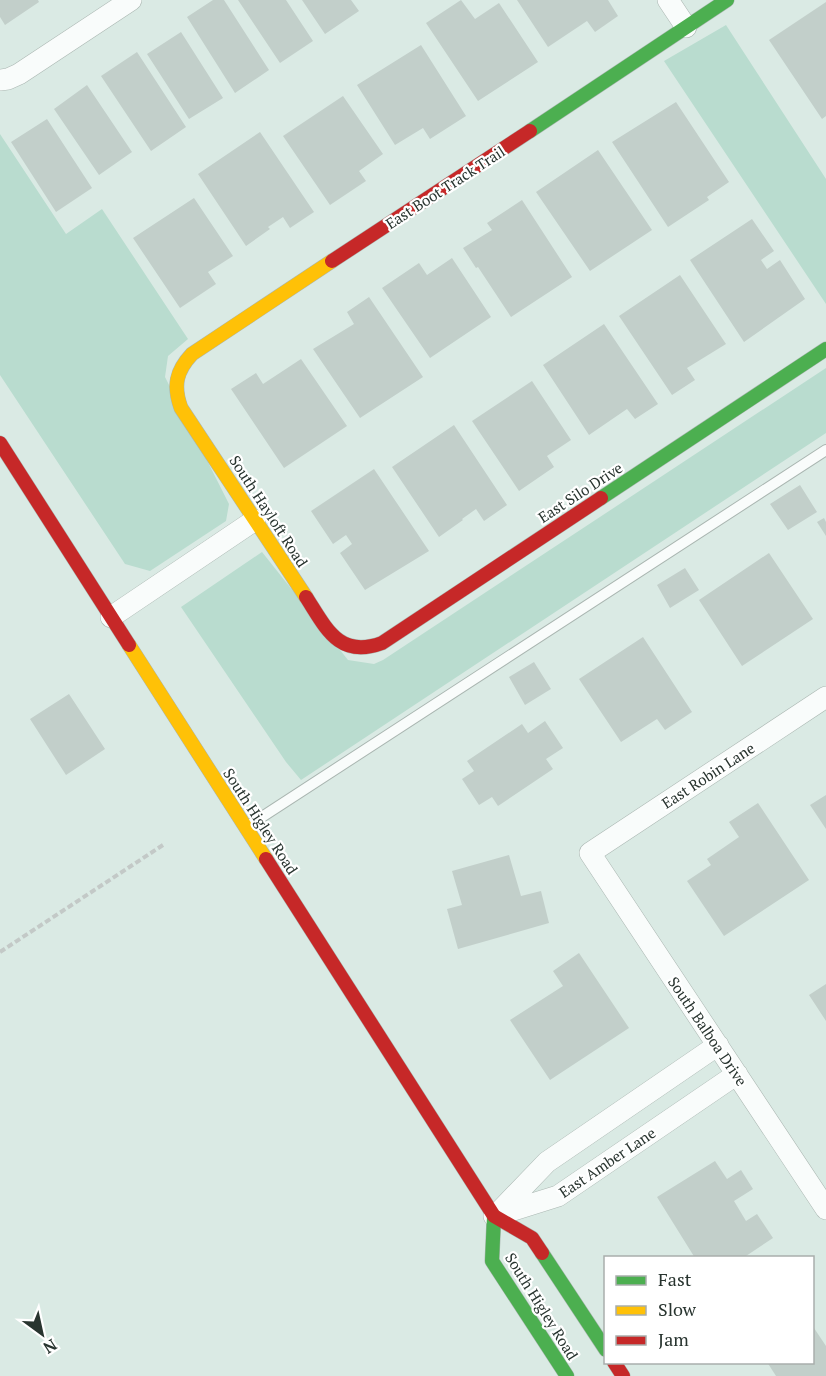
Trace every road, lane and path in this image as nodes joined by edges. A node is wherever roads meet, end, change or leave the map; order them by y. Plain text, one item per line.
1 (131, 0) edge
2 (668, 0) edge
3 (728, 0) edge
4 (686, 27) junction
5 (0, 80) edge
6 (826, 349) edge
7 (174, 385) joint
8 (0, 443) edge
9 (826, 450) edge
10 (255, 520) junction
11 (111, 617) junction
12 (348, 647) joint
13 (826, 697) edge
14 (246, 827) junction
15 (163, 845) dead end
16 (590, 853) joint
17 (0, 952) edge
18 (718, 1045) junction
19 (737, 1074) junction
20 (826, 1209) edge
21 (494, 1216) junction
22 (604, 1347) edge
23 (567, 1376) edge

1 - 5 street
2 - 4 street
3 - 4 street, East Boot Track Trail
4 - 7 street, East Boot Track Trail
6 - 12 street, East Silo Drive
7 - 10 street, South Hayloft Road
8 - 11 street, South Higley Road
9 - 14 lane
10 - 11 street
10 - 12 street, South Hayloft Road
11 - 14 street, South Higley Road
13 - 16 street, East Robin Lane
14 - 21 street, South Higley Road
15 - 17 path
16 - 18 street, South Balboa Drive
18 - 19 street, South Balboa Drive
18 - 21 street
19 - 20 street, South Balboa Drive
19 - 21 street, East Amber Lane
21 - 22 street, South Higley Road
21 - 23 street, South Higley Road

